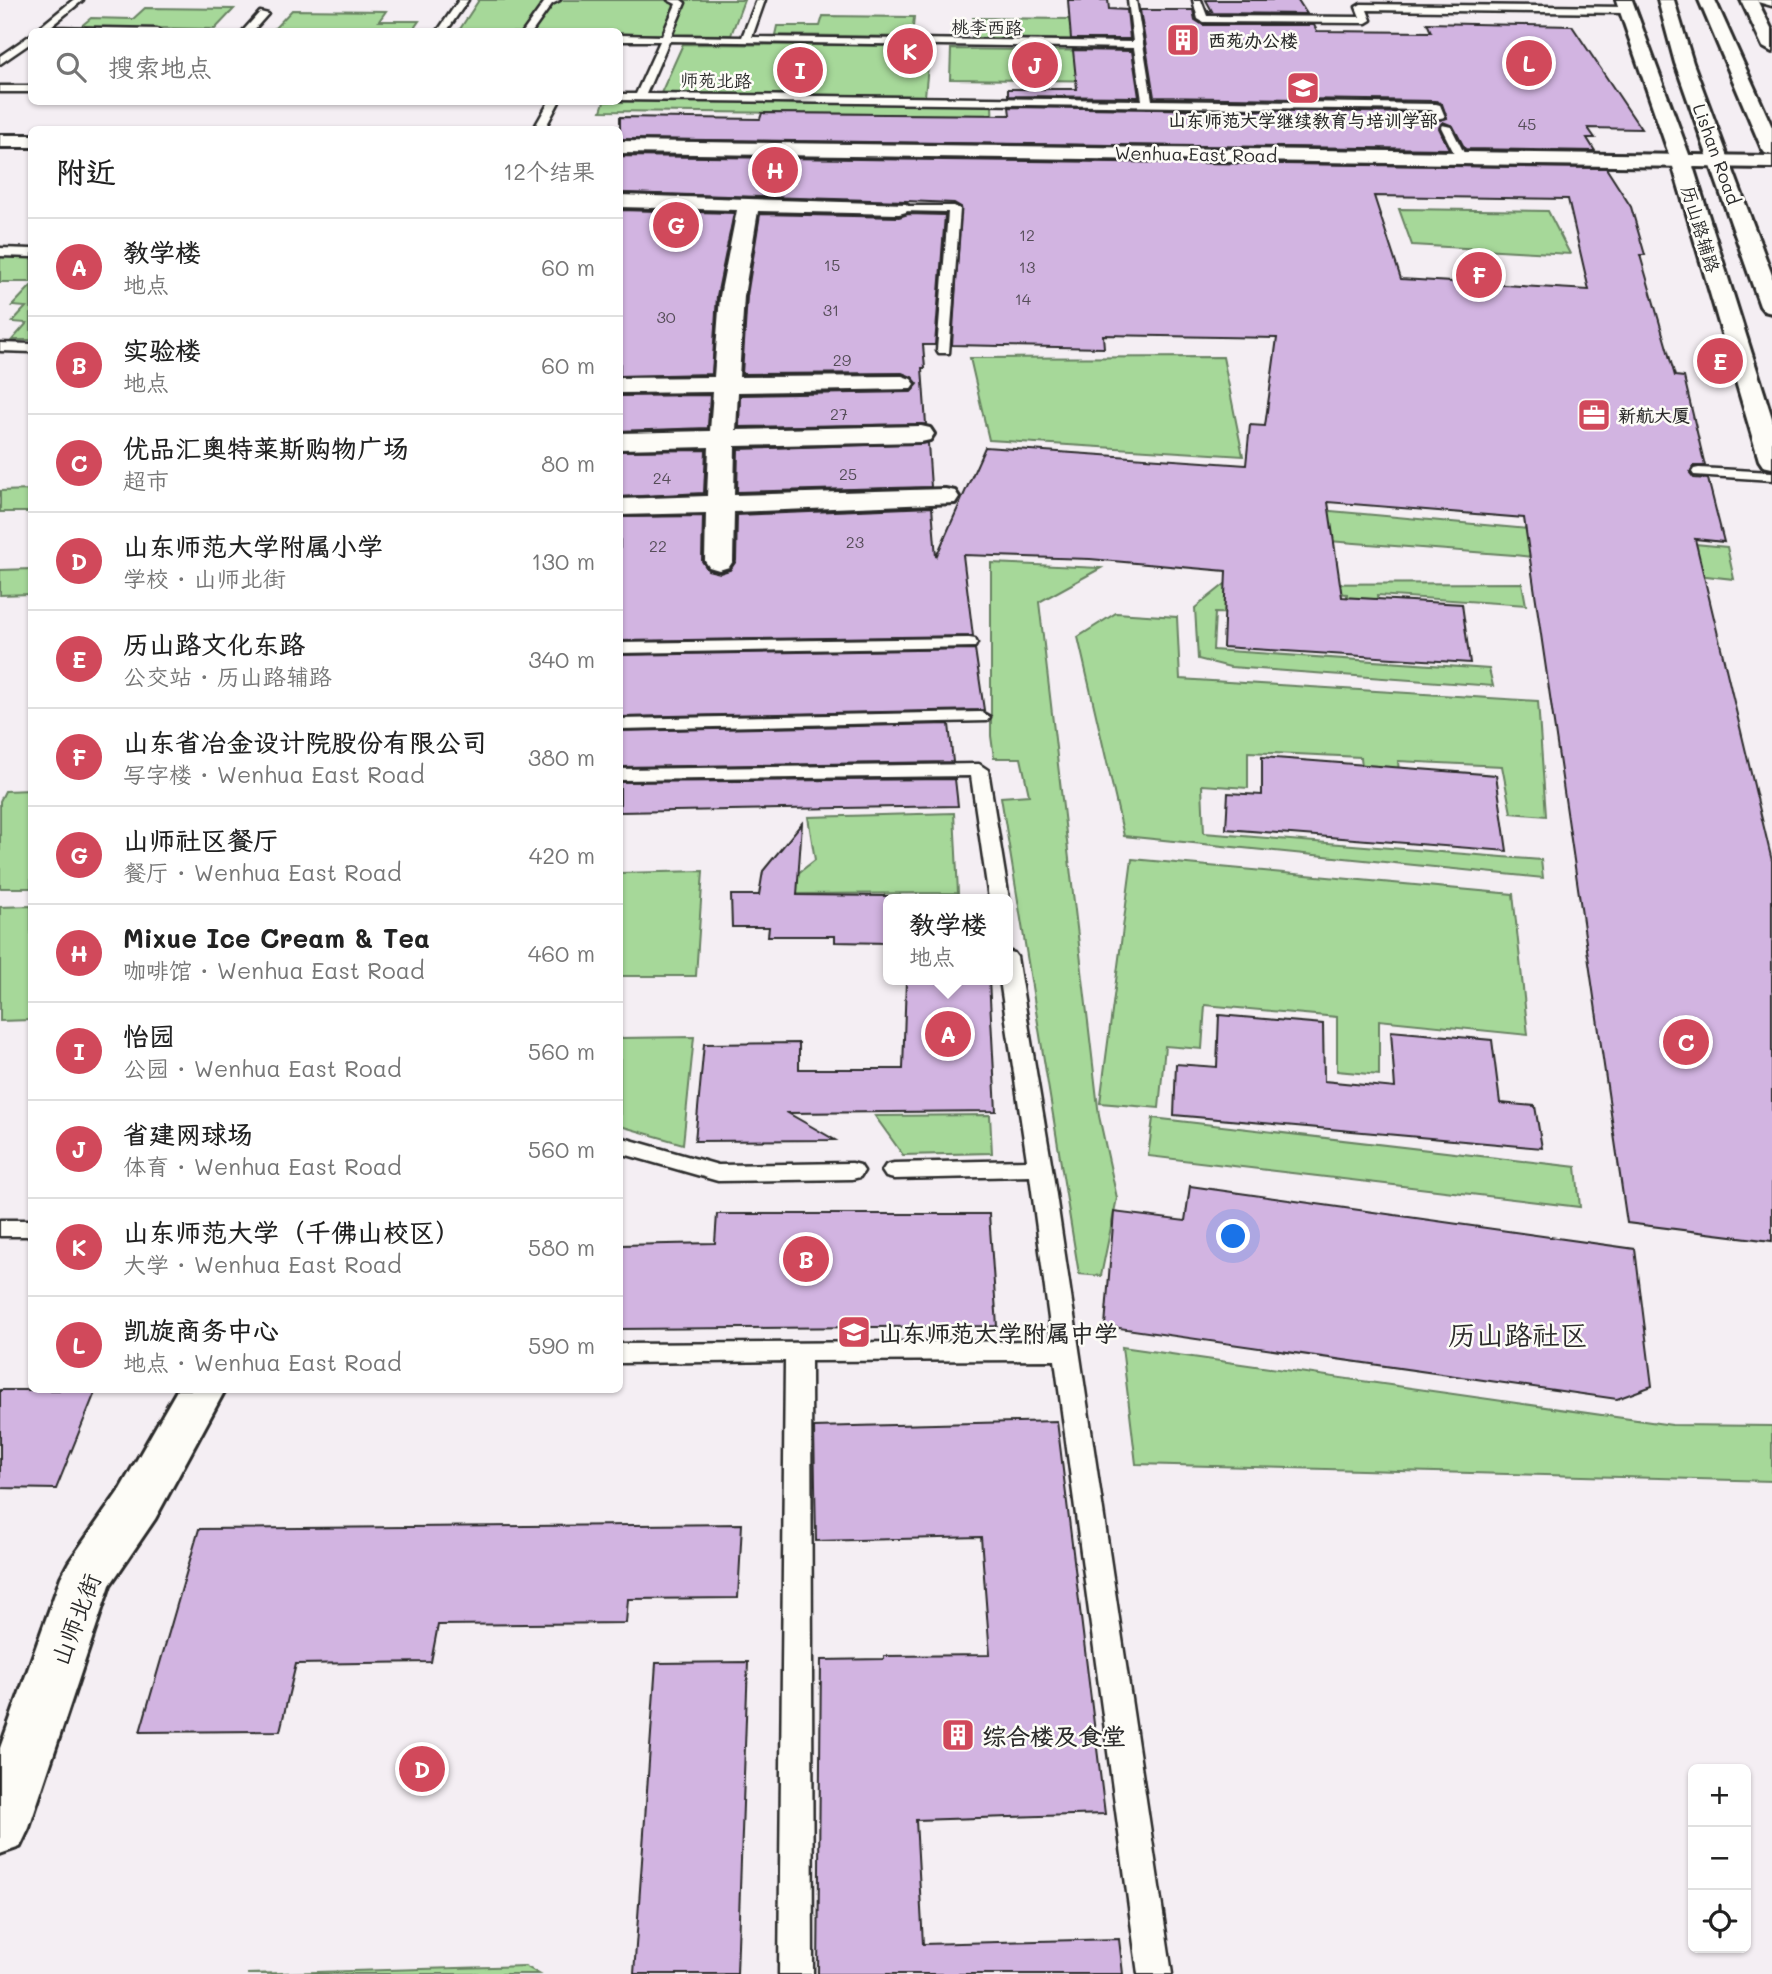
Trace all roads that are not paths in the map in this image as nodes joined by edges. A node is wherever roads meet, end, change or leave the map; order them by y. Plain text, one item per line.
1 (79, 0) edge
2 (464, 0) edge
3 (556, 0) edge
4 (672, 0) edge
5 (761, 0) edge
6 (1132, 0) edge
7 (1197, 0) edge
8 (1666, 0) edge
9 (1707, 0) edge
10 (1749, 0) edge
11 (1761, 0) edge
12 (1359, 3) edge
13 (1772, 3) edge
14 (1625, 5) edge
15 (263, 14) dead end
16 (43, 28) edge
17 (250, 28) edge
18 (444, 28) edge
19 (530, 28) edge
20 (623, 38) edge
21 (667, 39) junction
22 (28, 40) edge
23 (746, 40) junction
24 (1139, 45) junction
25 (1772, 47) edge
26 (0, 61) edge
27 (0, 89) edge
28 (28, 89) edge
29 (623, 97) edge
30 (640, 97) junction
31 (1147, 103) junction
32 (552, 105) edge
33 (540, 126) edge
34 (0, 141) edge
35 (28, 141) edge
36 (623, 147) edge
37 (1772, 149) edge
38 (1461, 157) junction
39 (1681, 160) junction
40 (1718, 160) junction
41 (1772, 162) edge
42 (623, 201) edge
43 (749, 203) junction
44 (899, 208) joint
45 (0, 252) edge
46 (28, 253) edge
47 (1772, 306) edge
48 (0, 347) edge
49 (28, 348) edge
50 (944, 350) dead end
51 (725, 384) junction
52 (902, 384) dead end
53 (623, 386) edge
54 (921, 434) dead end
55 (722, 439) junction
56 (623, 442) edge
57 (1772, 460) edge
58 (1699, 472) dead end
59 (1772, 475) edge
60 (945, 497) dead end
61 (720, 505) junction
62 (623, 507) edge
63 (719, 561) dead end
64 (969, 643) dead end
65 (623, 648) edge
66 (981, 718) dead end
67 (623, 724) edge
68 (623, 775) edge
69 (998, 894) edge
70 (1011, 985) edge
71 (623, 1146) edge
72 (1040, 1168) junction
73 (852, 1171) dead end
74 (894, 1171) dead end
75 (0, 1228) edge
76 (28, 1228) edge
77 (1066, 1350) junction
78 (798, 1352) junction
79 (623, 1353) edge
80 (199, 1393) edge
81 (0, 1828) edge
82 (796, 1974) edge
83 (1156, 1974) edge

1 - 16 lane
2 - 18 lane
3 - 19 lane
4 - 21 lane
5 - 23 lane
6 - 24 lane
7 - 12 lane
8 - 40 street, Lishan Road
9 - 37 street
10 - 25 street
11 - 13 lane
12 - 14 lane
14 - 39 street, 历山路辅路
15 - 17 lane
20 - 21 lane, 桃李西路
21 - 23 lane, 桃李西路
21 - 30 lane
22 - 26 lane
23 - 24 lane, 桃李西路
24 - 31 lane
27 - 28 lane
29 - 30 lane, 师苑北路
30 - 31 lane, 师苑北路
31 - 38 lane, 师苑北路
32 - 33 lane
34 - 35 street
36 - 38 street, Wenhua East Road
38 - 39 street, Wenhua East Road
39 - 40 street, Wenhua East Road
39 - 57 street, 历山路辅路
40 - 41 street, Wenhua East Road
40 - 47 street, Lishan Road
42 - 43 street
43 - 44 street
43 - 51 street
44 - 50 lane
45 - 46 lane
48 - 49 lane
51 - 52 street
51 - 53 street
51 - 55 street
54 - 55 street
55 - 56 street
55 - 61 street
58 - 59 lane
60 - 61 street
61 - 62 street
61 - 63 street
64 - 65 lane
66 - 67 lane
68 - 69 lane
70 - 72 lane
71 - 73 lane
72 - 74 lane
72 - 77 lane
75 - 76 lane
77 - 78 lane
77 - 83 lane
78 - 79 lane
78 - 82 lane
80 - 81 street, 山师北街

